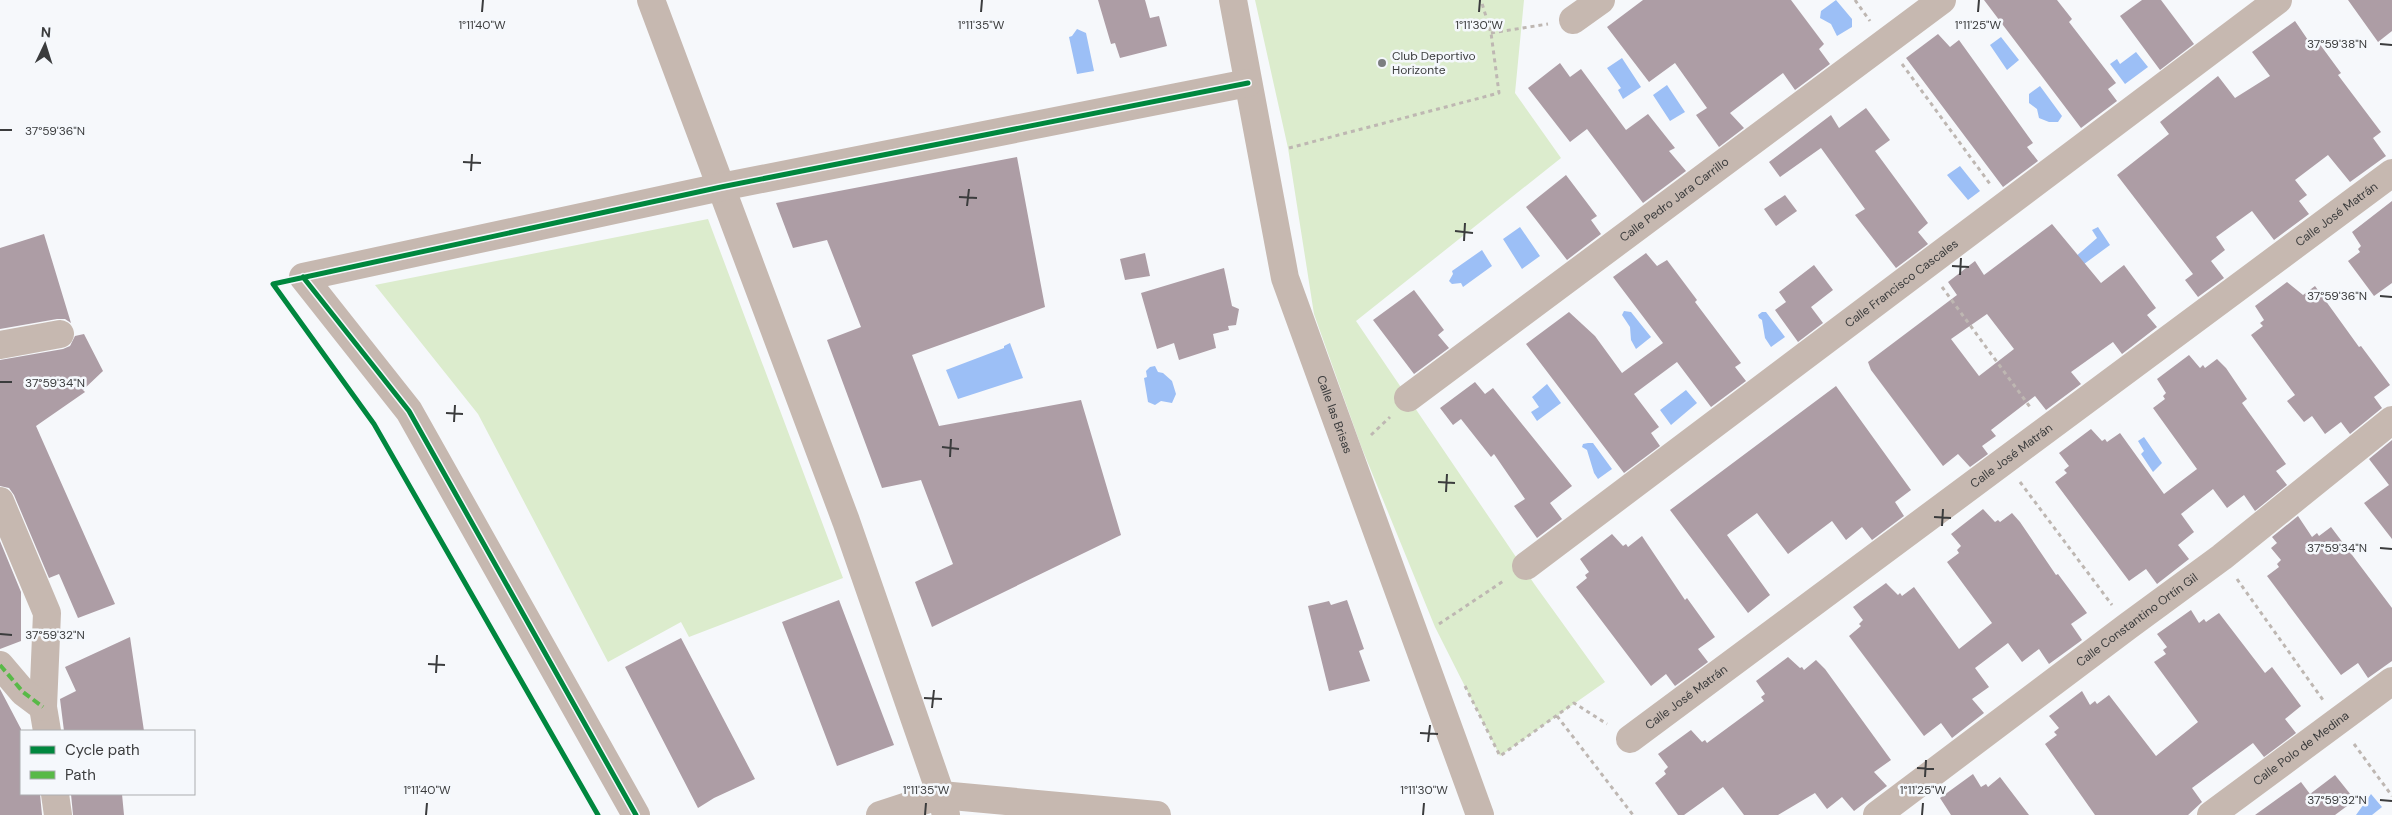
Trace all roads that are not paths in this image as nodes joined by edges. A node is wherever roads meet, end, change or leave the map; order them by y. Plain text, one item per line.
1 (651, 0) edge
2 (1233, 0) edge
3 (1601, 0) edge
4 (1942, 0) edge
5 (2278, 0) edge
6 (1573, 20) road end
7 (1248, 83) junction
8 (2392, 173) edge
9 (721, 187) junction
10 (60, 334) dead end
11 (0, 345) edge
12 (1408, 398) road end
13 (2392, 420) edge
14 (0, 501) edge
15 (1526, 566) road end
16 (0, 665) edge
17 (2392, 681) edge
18 (45, 719) edge
19 (1630, 739) dead end
20 (55, 795) edge
21 (944, 805) edge
22 (58, 815) edge
23 (636, 815) edge
24 (880, 815) edge
25 (1157, 815) edge
26 (1480, 815) edge
27 (1877, 815) edge
28 (2211, 815) edge

1 - 9 street
2 - 7 street, Calle las Brisas
3 - 6 street
4 - 12 street, Calle Pedro Jara Carrillo
5 - 15 street, Calle Francisco Cascales
7 - 9 street
7 - 26 street, Calle las Brisas
8 - 19 street, Calle José Matrán
9 - 21 street
9 - 23 street
10 - 11 street
13 - 27 street, Calle Constantino Ortín Gil
14 - 18 street
16 - 18 street
17 - 28 street, Calle Polo de Medina
20 - 22 street
21 - 24 street
21 - 25 street

